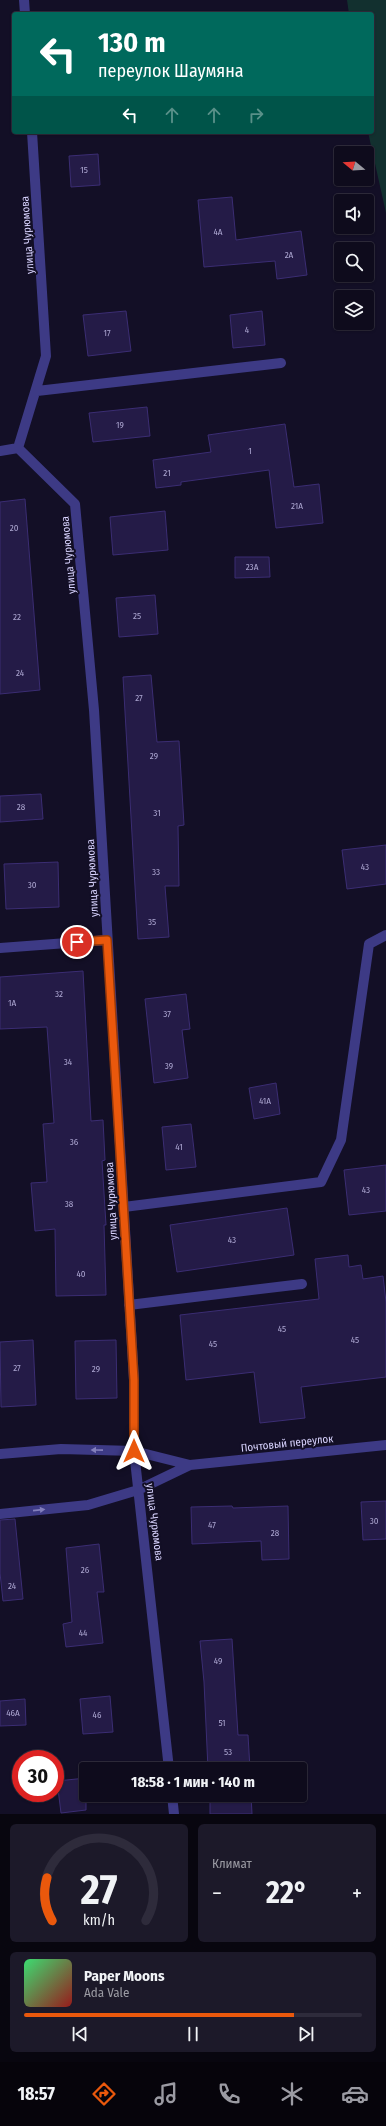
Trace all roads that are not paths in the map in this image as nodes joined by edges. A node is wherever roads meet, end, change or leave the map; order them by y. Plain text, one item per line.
1 (24, 0) edge
2 (25, 12) edge
3 (32, 134) edge
4 (281, 363) dead end
5 (37, 391) junction
6 (18, 448) junction
7 (0, 451) edge
8 (386, 935) edge
9 (107, 940) junction
10 (0, 948) edge
11 (124, 1207) junction
12 (302, 1284) dead end
13 (129, 1305) junction
14 (386, 1445) edge
15 (134, 1451) junction
16 (0, 1454) edge
17 (190, 1465) junction
18 (138, 1490) junction
19 (0, 1514) edge
20 (168, 1762) edge
21 (173, 1802) edge
22 (174, 1814) edge

1 - 2 street
3 - 5 street, улица Чурюмова
4 - 5 street
5 - 6 street, улица Чурюмова
6 - 7 street
6 - 9 street, улица Чурюмова
8 - 11 street
9 - 10 street
9 - 11 street, улица Чурюмова
11 - 13 street, улица Чурюмова
12 - 13 street
13 - 15 street, улица Чурюмова
14 - 17 street, Почтовый переулок
15 -> 16 street, Почтовый переулок
15 - 17 street, Почтовый переулок
15 - 18 street, улица Чурюмова
17 - 18 street, Почтовый переулок
19 -> 18 street, Почтовый переулок
18 - 20 street, улица Чурюмова
21 - 22 street

